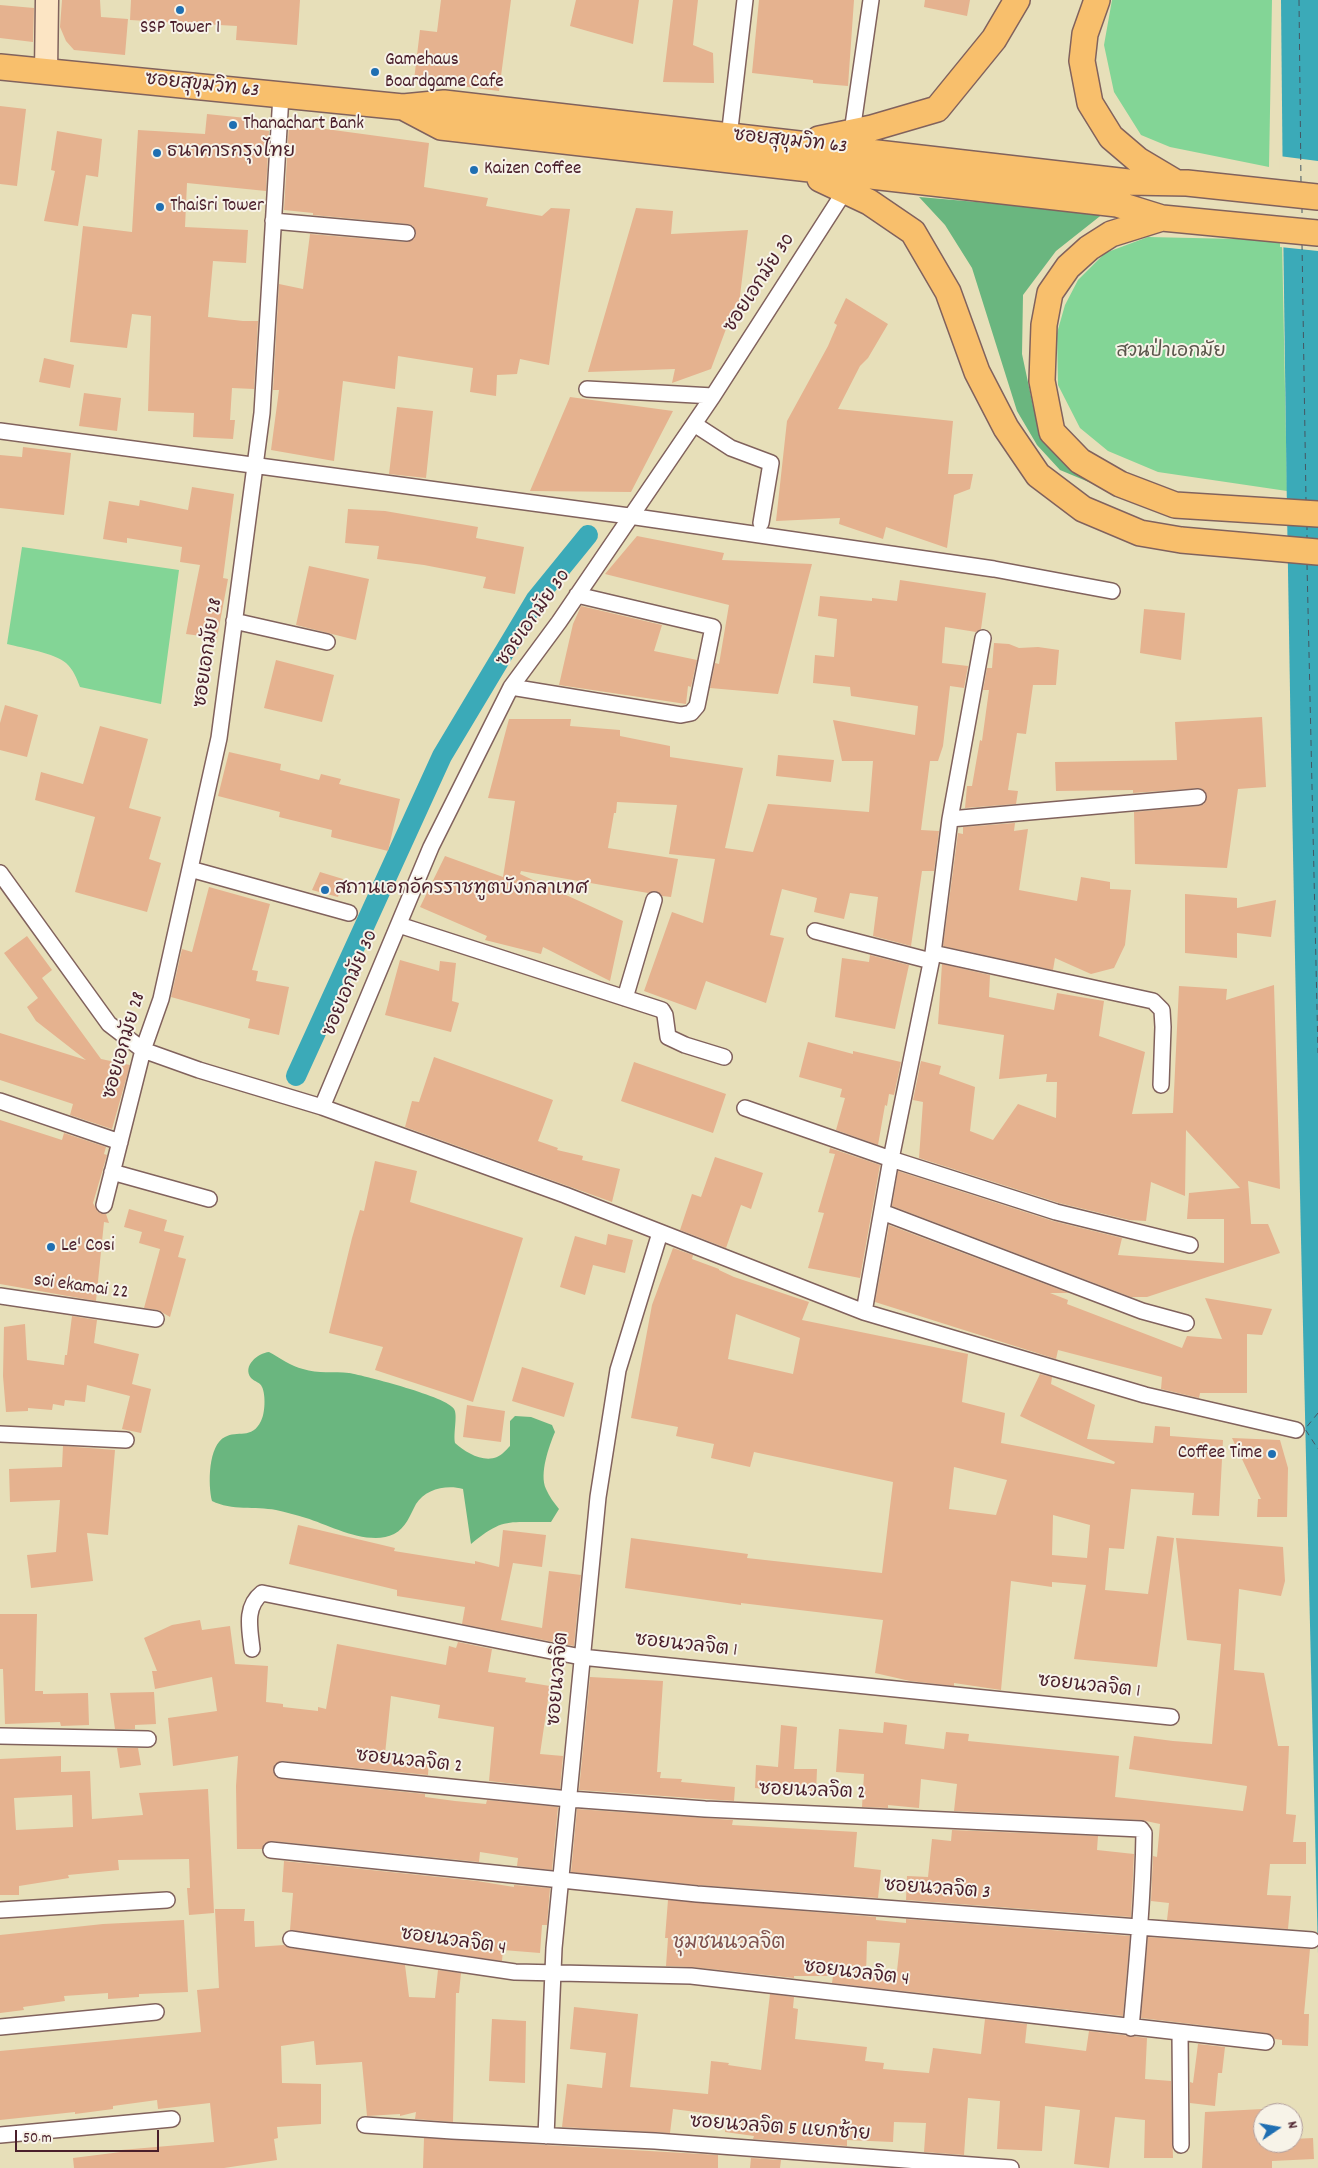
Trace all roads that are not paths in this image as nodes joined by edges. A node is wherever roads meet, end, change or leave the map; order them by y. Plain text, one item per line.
1 (47, 0) edge
2 (745, 0) edge
3 (871, 0) edge
4 (1018, 0) edge
5 (1097, 0) edge
6 (0, 67) edge
7 (46, 72) junction
8 (281, 95) junction
9 (403, 107) junction
10 (852, 132) junction
11 (729, 137) junction
12 (797, 144) junction
13 (796, 169) junction
14 (1182, 183) junction
15 (844, 188) junction
16 (1318, 197) edge
17 (1173, 218) junction
18 (273, 222) junction
19 (407, 233) dead end
20 (1318, 233) edge
21 (587, 389) dead end
22 (713, 396) junction
23 (694, 424) junction
24 (0, 431) edge
25 (255, 467) junction
26 (1318, 514) edge
27 (629, 516) junction
28 (761, 523) dead end
29 (1318, 552) edge
30 (1112, 591) dead end
31 (577, 595) junction
32 (234, 621) junction
33 (982, 638) dead end
34 (327, 642) dead end
35 (511, 687) junction
36 (1198, 797) dead end
37 (950, 819) junction
38 (190, 869) junction
39 (0, 873) edge
40 (654, 900) dead end
41 (349, 913) dead end
42 (399, 925) junction
43 (814, 931) dead end
44 (932, 957) junction
45 (625, 998) junction
46 (143, 1050) junction
47 (724, 1057) dead end
48 (1161, 1085) dead end
49 (0, 1101) edge
50 (322, 1107) junction
51 (745, 1108) dead end
52 (120, 1142) junction
53 (891, 1159) junction
54 (112, 1172) junction
55 (209, 1199) dead end
56 (104, 1205) dead end
57 (882, 1212) junction
58 (660, 1233) junction
59 (1190, 1245) dead end
60 (0, 1296) edge
61 (864, 1312) junction
62 (156, 1319) dead end
63 (1186, 1323) dead end
64 (1296, 1430) dead end
65 (0, 1434) edge
66 (126, 1440) dead end
67 (252, 1649) dead end
68 (581, 1657) junction
69 (1170, 1717) dead end
70 (0, 1736) edge
71 (148, 1739) dead end
72 (282, 1770) dead end
73 (569, 1799) junction
74 (271, 1850) dead end
75 (560, 1880) junction
76 (167, 1900) dead end
77 (0, 1910) edge
78 (1141, 1927) junction
79 (291, 1939) dead end
80 (1312, 1940) dead end
81 (552, 1974) junction
82 (156, 2012) dead end
83 (0, 2027) edge
84 (1131, 2028) junction
85 (1180, 2033) junction
86 (1266, 2042) dead end
87 (172, 2119) dead end
88 (365, 2125) dead end
89 (0, 2135) edge
90 (546, 2136) junction
91 (1181, 2144) dead end
92 (1011, 2168) edge

1 - 7 street
2 - 11 street
3 - 10 street
4 - 10 main road
5 - 14 main road
6 - 7 main road, ซอยสุขุมวิท 63
7 - 8 main road, ซอยสุขุมวิท 63
8 - 9 main road, ซอยสุขุมวิท 63
8 - 18 street, ซอยเอกมัย 28
9 - 11 main road, ซอยสุขุมวิท 63
9 - 13 main road, ซอยสุขุมวิท 63
10 - 12 main road
11 - 12 main road, ซอยสุขุมวิท 63
12 - 14 main road, ซอยสุขุมวิท 63
13 - 15 main road
13 - 17 main road, ซอยสุขุมวิท 63
14 - 16 main road, ซอยสุขุมวิท 63
15 - 22 street, ซอยเอกมัย 30
15 - 29 main road
17 - 20 main road
17 - 26 main road
18 - 19 street
18 - 25 street, ซอยเอกมัย 28
21 - 22 street
22 - 23 street, ซอยเอกมัย 30
23 - 27 street, ซอยเอกมัย 30
23 - 28 street
24 - 25 street
25 - 27 street
25 - 32 street, ซอยเอกมัย 28
27 - 30 street
27 - 31 street, ซอยเอกมัย 30
31 - 35 street, ซอยเอกมัย 30
31 - 35 street
32 - 34 street
32 - 38 street, ซอยเอกมัย 28
33 - 37 street
35 - 42 street, ซอยเอกมัย 30
36 - 37 street
37 - 44 street
38 - 41 street
38 - 46 street, ซอยเอกมัย 28
39 - 46 street
40 - 45 street
42 - 45 street
42 - 50 street, ซอยเอกมัย 30
43 - 44 street
44 - 48 street
44 - 53 street
45 - 47 street
46 - 50 street
46 - 52 street, ซอยเอกมัย 28
49 - 52 street
50 - 58 street
51 - 53 street
52 - 54 street, ซอยเอกมัย 28
53 - 57 street
53 - 59 street
54 - 55 street
54 - 56 street, ซอยเอกมัย 28
57 - 61 street
57 - 63 street
58 - 61 street
58 - 68 street, ซอยนวลจิต
60 - 62 street, soi ekamai 22
61 - 64 street
65 - 66 street
67 - 68 street, ซอยนวลจิต 1
68 - 69 street, ซอยนวลจิต 1
68 - 73 street, ซอยนวลจิต
70 - 71 street
72 - 73 street, ซอยนวลจิต 2
73 - 75 street, ซอยนวลจิต
73 - 78 street, ซอยนวลจิต 2
74 - 75 street, ซอยนวลจิต 3
75 - 78 street, ซอยนวลจิต 3
75 - 81 street, ซอยนวลจิต
76 - 77 street
78 - 80 street, ซอยนวลจิต 3
78 - 84 street, ซอยนวลจิต 2
79 - 81 street, ซอยนวลจิต 4
81 - 84 street, ซอยนวลจิต 4
81 - 90 street, ซอยนวลจิต
82 - 83 street
84 - 85 street, ซอยนวลจิต 4
85 - 86 street, ซอยนวลจิต 4
85 - 91 street
87 - 89 street
88 - 90 street, ซอยนวลจิต 5 แยกซ้าย
90 - 92 street, ซอยนวลจิต 5 แยกซ้าย

